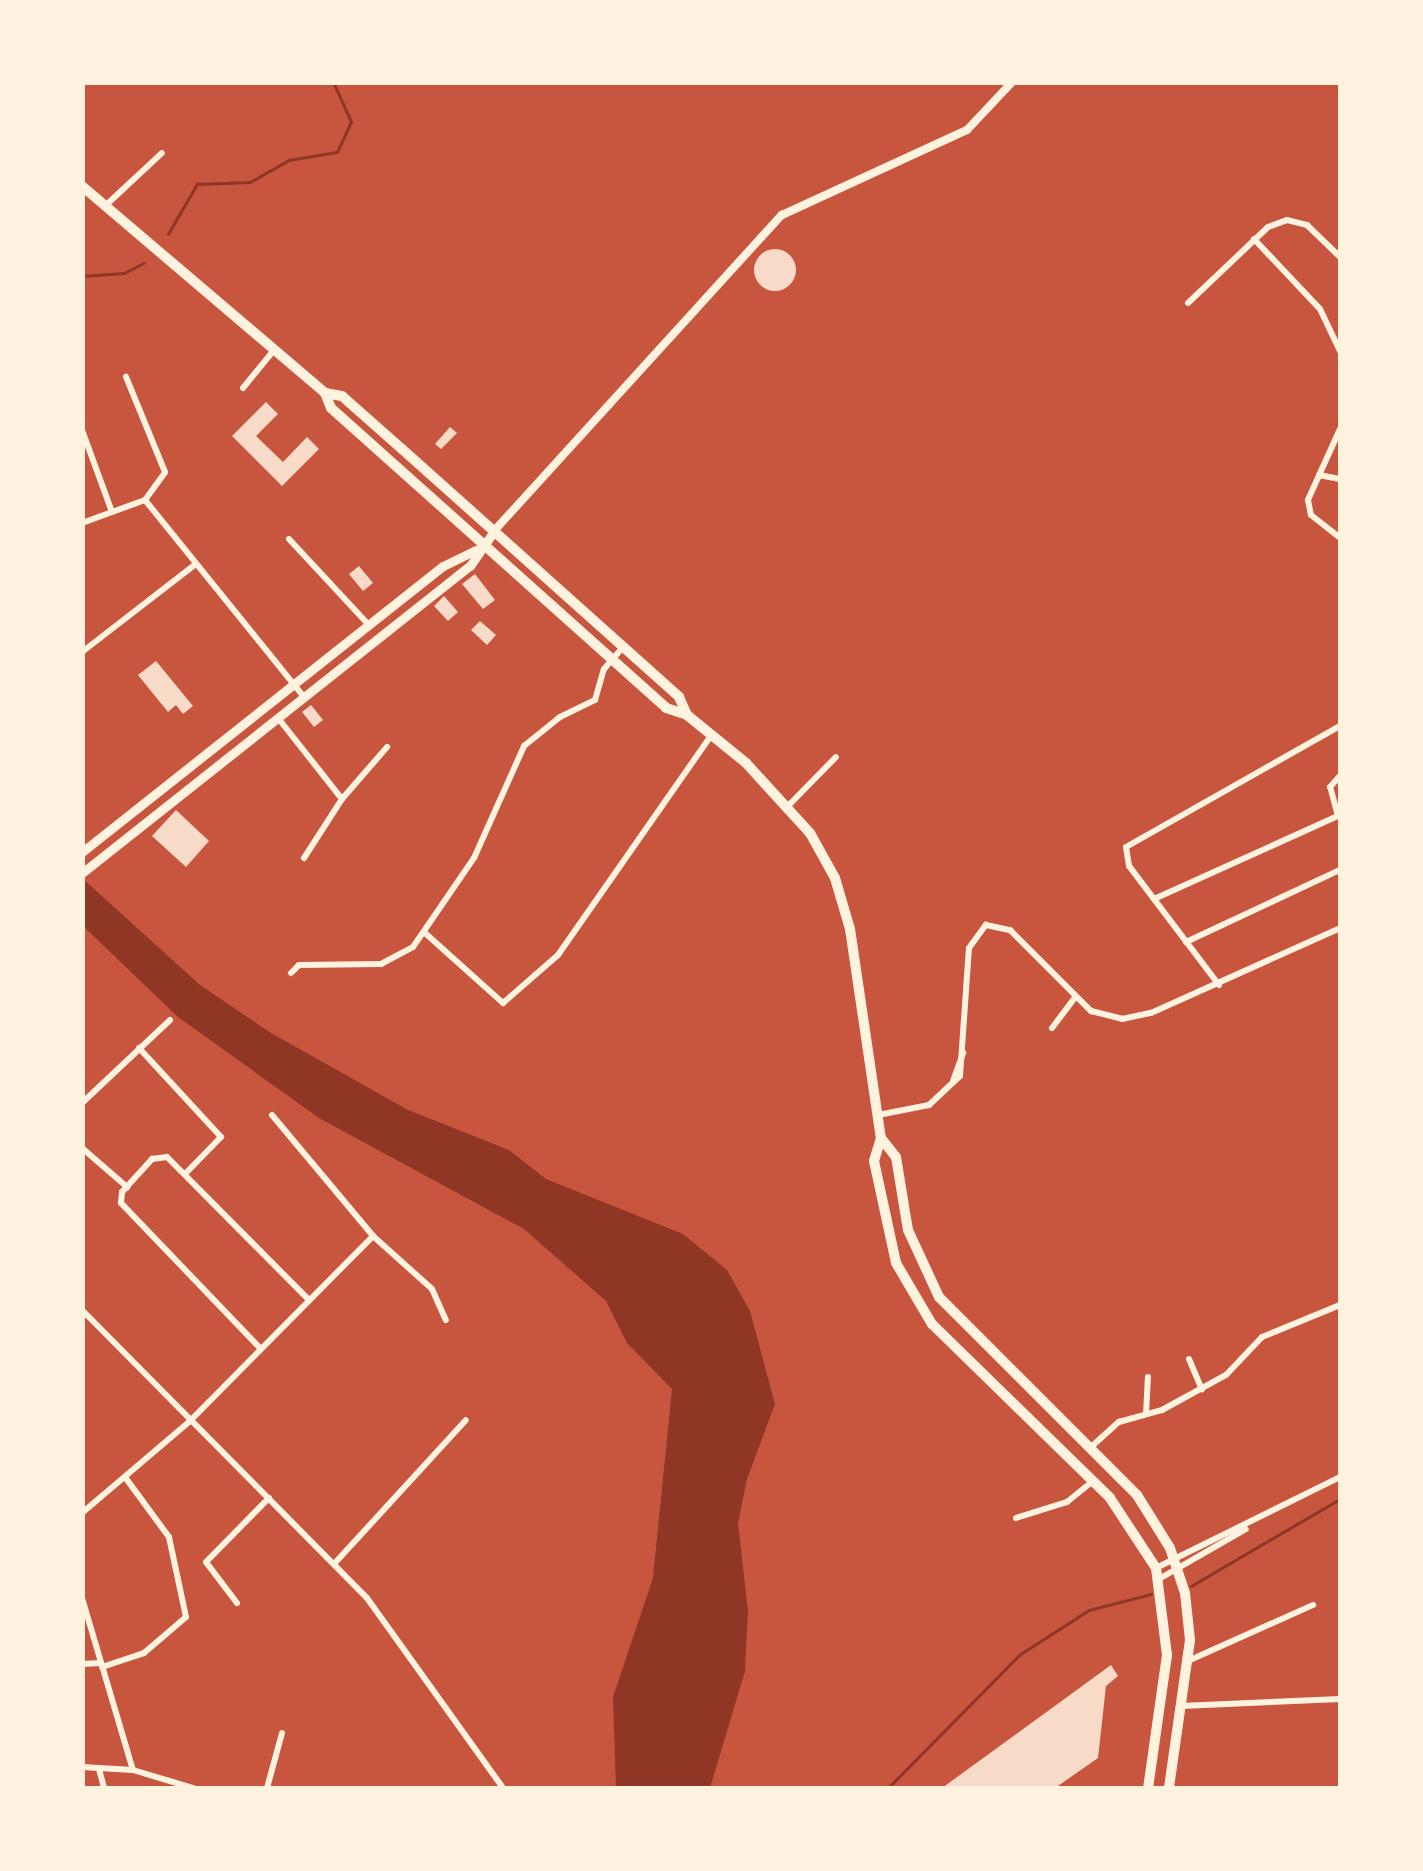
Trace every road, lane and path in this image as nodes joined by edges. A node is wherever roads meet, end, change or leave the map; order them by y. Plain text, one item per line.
1 (1012, 82) edge
2 (162, 153) dead end
3 (82, 186) edge
4 (104, 207) junction
5 (1254, 239) junction
6 (1340, 257) edge
7 (1188, 303) dead end
8 (1339, 339) edge
9 (274, 350) junction
10 (1340, 352) edge
11 (126, 376) dead end
12 (242, 388) dead end
13 (325, 393) junction
14 (1340, 429) edge
15 (82, 430) edge
16 (1318, 475) junction
17 (1340, 479) edge
18 (144, 500) junction
19 (112, 512) junction
20 (82, 523) edge
21 (494, 531) junction
22 (1340, 538) edge
23 (289, 540) dead end
24 (479, 546) junction
25 (196, 564) junction
26 (368, 625) junction
27 (622, 648) junction
28 (82, 652) edge
29 (612, 660) junction
30 (294, 684) junction
31 (304, 698) junction
32 (687, 715) junction
33 (278, 718) junction
34 (1340, 726) edge
35 (712, 735) junction
36 (387, 747) dead end
37 (836, 756) dead end
38 (1340, 776) edge
39 (342, 799) junction
40 (789, 805) junction
41 (1339, 815) edge
42 (82, 852) edge
43 (304, 858) dead end
44 (86, 870) edge
45 (1340, 870) edge
46 (1154, 899) junction
47 (1340, 928) edge
48 (425, 933) junction
49 (1186, 942) junction
50 (291, 973) dead end
51 (1218, 985) junction
52 (1074, 998) junction
53 (170, 1020) dead end
54 (1052, 1028) dead end
55 (139, 1048) junction
56 (82, 1103) edge
57 (878, 1115) junction
58 (272, 1116) dead end
59 (881, 1138) junction
60 (82, 1148) edge
61 (185, 1174) junction
62 (127, 1186) junction
63 (372, 1236) junction
64 (307, 1298) junction
65 (1340, 1305) edge
66 (82, 1310) edge
67 (446, 1320) dead end
68 (260, 1348) junction
69 (1189, 1359) dead end
70 (1148, 1377) dead end
71 (1202, 1389) junction
72 (1146, 1414) junction
73 (466, 1420) dead end
74 (189, 1422) junction
75 (1090, 1448) junction
76 (125, 1477) junction
77 (1340, 1477) edge
78 (1093, 1481) junction
79 (269, 1498) junction
80 (82, 1513) edge
81 (1016, 1518) dead end
82 (1177, 1563) junction
83 (334, 1564) junction
84 (1157, 1574) junction
85 (82, 1598) edge
86 (237, 1603) dead end
87 (1313, 1605) dead end
88 (1190, 1660) junction
89 (82, 1664) edge
90 (102, 1665) junction
91 (1340, 1698) edge
92 (1181, 1706) junction
93 (282, 1733) dead end
94 (82, 1767) edge
95 (99, 1768) junction
96 (133, 1770) junction
97 (104, 1788) edge
98 (194, 1788) edge
99 (267, 1788) edge
100 (503, 1788) edge
101 (1148, 1788) edge
102 (1170, 1788) edge

1 - 21 street
2 - 4 street
3 - 4 highway
4 - 9 highway
5 - 6 street
5 - 7 street
5 - 8 street
8 - 10 street
9 - 12 street
9 - 13 highway
11 - 18 street
13 - 21 highway
13 - 24 highway
14 - 16 street
15 - 19 street
16 - 17 street
16 - 22 street
18 - 19 street
18 - 25 street
19 - 20 street
21 - 24 main road
21 - 27 highway
23 - 26 street
24 - 26 main road
24 - 29 highway
24 - 31 main road
25 - 28 street
25 - 30 street
26 - 30 main road
27 - 29 street
27 - 32 highway
29 - 32 highway
29 - 48 street
30 - 31 street
30 - 42 main road
31 - 33 main road
32 - 35 highway
33 - 39 street
33 - 44 main road
34 - 46 street
35 - 40 highway
35 - 48 street
36 - 39 street
37 - 40 street
38 - 41 street
39 - 43 street
40 - 57 highway
41 - 46 street
45 - 49 street
46 - 49 street
47 - 51 street
48 - 50 street
49 - 51 street
51 - 52 street
52 - 54 street
52 - 57 street
53 - 55 street
55 - 56 street
55 - 61 street
57 - 59 highway
58 - 63 street
59 - 75 highway
59 - 78 highway
60 - 62 street
61 - 62 street
61 - 64 street
62 - 68 street
63 - 64 street
63 - 67 street
64 - 68 street
65 - 71 street
66 - 74 street
68 - 74 street
69 - 71 street
70 - 72 street
71 - 72 street
72 - 75 street
73 - 83 street
74 - 76 street
74 - 79 street
75 - 82 highway
76 - 80 street
76 - 90 street
77 - 82 street
78 - 81 street
78 - 84 highway
79 - 83 street
79 - 86 street
82 - 84 street
82 - 88 highway
83 - 100 street
84 - 101 highway
85 - 90 street
87 - 88 street
88 - 92 highway
89 - 90 street
90 - 96 street
91 - 92 street
92 - 102 highway
93 - 99 street
94 - 95 street
95 - 96 street
95 - 97 street
96 - 98 street

